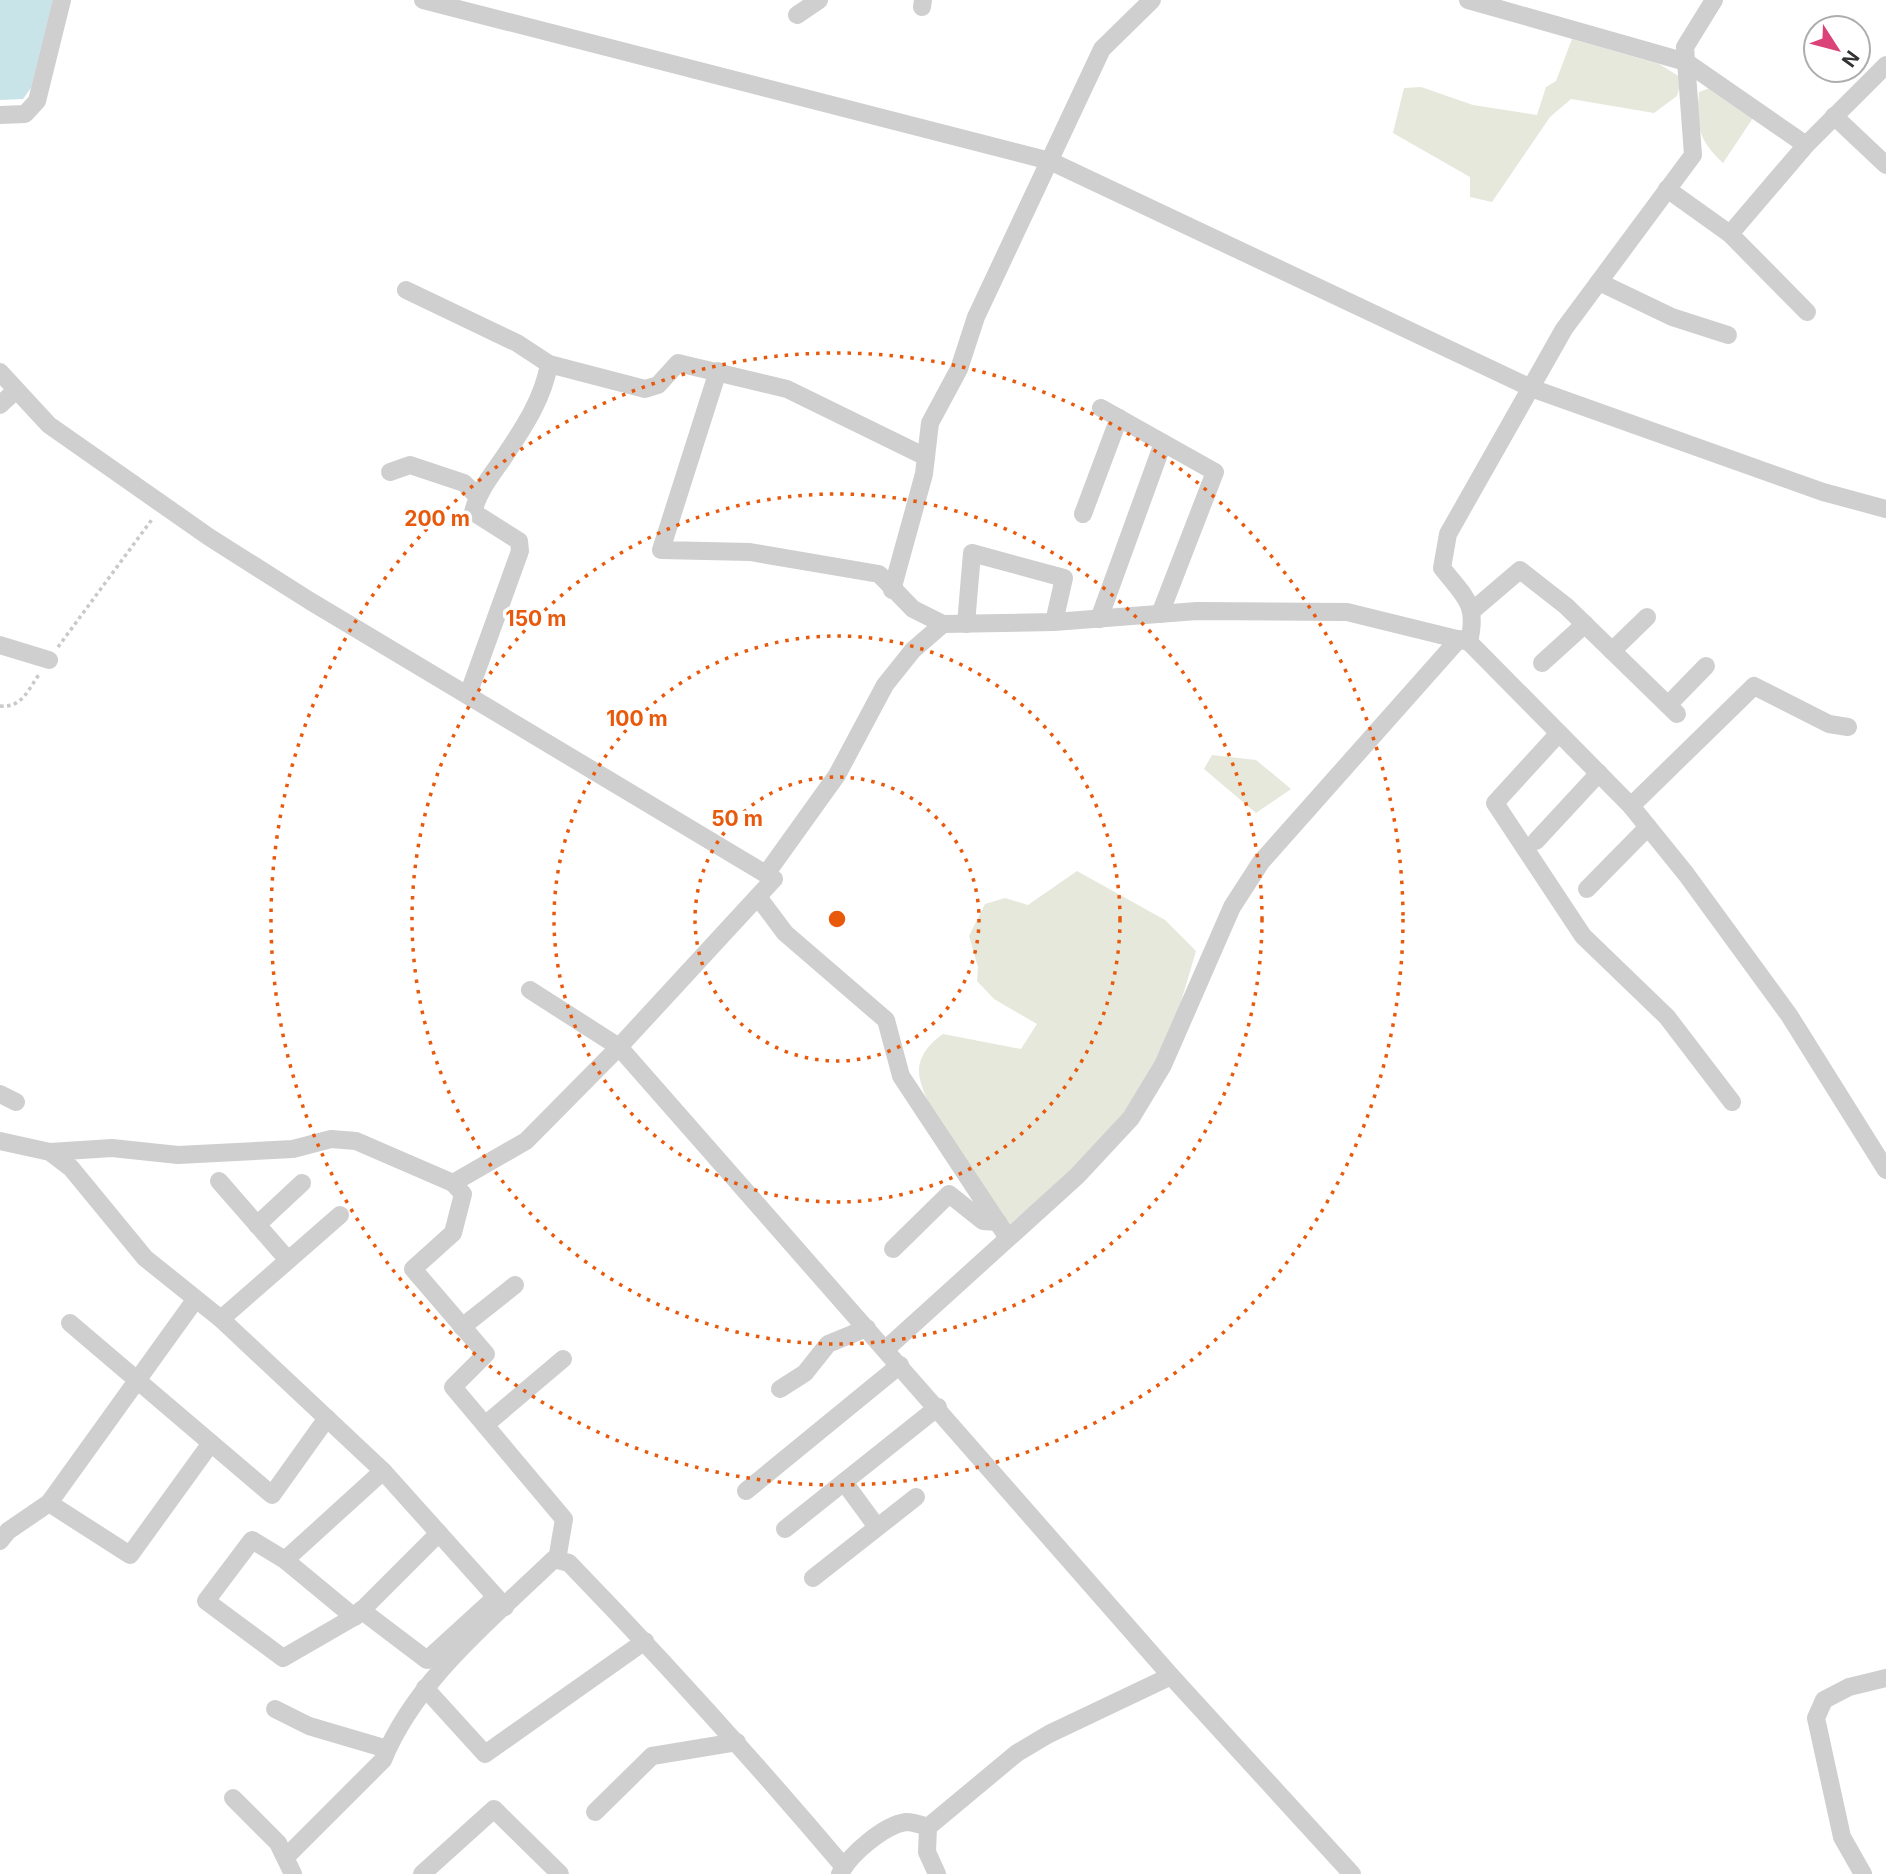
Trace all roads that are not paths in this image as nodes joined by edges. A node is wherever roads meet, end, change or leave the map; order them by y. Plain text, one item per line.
1 (62, 0) edge
2 (423, 0) edge
3 (819, 0) edge
4 (1152, 0) edge
5 (1468, 0) edge
6 (1714, 0) edge
7 (797, 15) dead end
8 (1686, 62) junction
9 (1886, 65) edge
10 (0, 115) edge
11 (1834, 116) junction
12 (1806, 145) junction
13 (1050, 161) junction
14 (1886, 165) edge
15 (1667, 189) junction
16 (1730, 234) junction
17 (1598, 282) junction
18 (406, 290) dead end
19 (1807, 312) dead end
20 (1728, 335) dead end
21 (549, 364) junction
22 (718, 371) junction
23 (0, 372) edge
24 (1531, 388) junction
25 (15, 391) junction
26 (0, 405) edge
27 (1101, 408) dead end
28 (1119, 418) junction
29 (1163, 443) junction
30 (926, 457) junction
31 (390, 472) dead end
32 (477, 496) junction
33 (1886, 509) edge
34 (1083, 514) dead end
35 (892, 590) junction
36 (1472, 611) junction
37 (1160, 614) junction
38 (1647, 617) dead end
39 (1099, 619) junction
40 (1054, 622) junction
41 (943, 624) junction
42 (967, 624) junction
43 (1585, 624) junction
44 (1464, 641) junction
45 (0, 645) edge
46 (1612, 650) junction
47 (49, 660) road end
48 (1542, 663) dead end
49 (1706, 666) dead end
50 (468, 695) junction
51 (1848, 727) dead end
52 (1559, 733) junction
53 (1599, 773) junction
54 (1631, 806) junction
55 (1648, 827) junction
56 (1536, 841) dead end
57 (766, 874) junction
58 (1587, 889) dead end
59 (758, 897) junction
60 (530, 990) dead end
61 (619, 1047) junction
62 (1732, 1101) dead end
63 (0, 1141) edge
64 (50, 1153) junction
65 (1886, 1170) edge
66 (219, 1181) dead end
67 (302, 1183) dead end
68 (453, 1183) junction
69 (340, 1215) dead end
70 (998, 1222) junction
71 (257, 1225) junction
72 (1009, 1238) junction
73 (893, 1249) dead end
74 (288, 1261) junction
75 (515, 1285) dead end
76 (195, 1300) junction
77 (221, 1319) junction
78 (70, 1323) dead end
79 (463, 1327) junction
80 (867, 1328) junction
81 (886, 1349) junction
82 (563, 1359) dead end
83 (900, 1365) junction
84 (137, 1381) junction
85 (780, 1389) dead end
86 (938, 1407) junction
87 (327, 1419) junction
88 (485, 1425) junction
89 (211, 1443) junction
90 (383, 1471) junction
91 (844, 1482) junction
92 (746, 1491) dead end
93 (916, 1497) dead end
94 (49, 1503) junction
95 (877, 1527) junction
96 (785, 1529) dead end
97 (439, 1533) junction
98 (0, 1541) edge
99 (285, 1560) junction
100 (557, 1560) junction
101 (813, 1578) dead end
102 (501, 1602) junction
103 (358, 1614) junction
104 (645, 1642) junction
105 (1171, 1676) junction
106 (1886, 1678) edge
107 (425, 1688) junction
108 (275, 1709) dead end
109 (737, 1742) junction
110 (387, 1749) junction
111 (233, 1798) dead end
112 (596, 1812) dead end
113 (928, 1827) junction
114 (290, 1866) edge
115 (842, 1870) edge
116 (422, 1874) edge
117 (560, 1874) edge
118 (937, 1874) edge
119 (1352, 1874) edge
120 (1863, 1874) edge

1 - 10 street
2 - 13 street
3 - 7 street
4 - 13 street
5 - 8 street
6 - 8 street
8 - 12 street
8 - 15 street
9 - 11 street
11 - 12 street
11 - 14 street
12 - 16 street
13 - 24 street
13 - 30 street
15 - 16 street
15 - 17 street
16 - 19 street
17 - 20 street
17 - 24 street
18 - 21 street
21 - 22 street
21 - 32 street
22 - 30 street
22 - 35 street
23 - 25 street
24 - 33 street
24 - 36 street
25 - 26 street
25 - 50 street
27 - 28 street
28 - 29 street
28 - 34 street
29 - 37 street
29 - 39 street
30 - 35 street
31 - 32 street
32 - 50 street
35 - 41 street
36 - 43 street
36 - 44 street
37 - 39 street
37 - 44 street
38 - 46 street
39 - 40 street
40 - 42 street
40 - 42 street
41 - 42 street
41 - 57 street
43 - 46 street
43 - 48 street
44 - 52 street
44 - 72 street
45 - 47 street
46 - 49 street
50 - 57 street
51 - 54 street
52 - 53 street
52 - 62 street
53 - 54 street
53 - 56 street
54 - 55 street
55 - 58 street
55 - 65 street
57 - 59 street
59 - 61 street
59 - 70 street
60 - 61 street
61 - 68 street
61 - 80 street
63 - 64 street
64 - 68 street
64 - 76 street
66 - 71 street
67 - 71 street
68 - 79 street
69 - 74 street
70 - 72 street
70 - 73 street
71 - 74 street
72 - 81 street
74 - 77 street
75 - 79 street
76 - 77 street
76 - 84 street
77 - 87 street
78 - 84 street
79 - 88 street
80 - 81 street
80 - 85 street
81 - 83 street
82 - 88 street
83 - 86 street
83 - 92 street
84 - 89 street
84 - 94 street
86 - 91 street
86 - 105 street
87 - 89 street
87 - 90 street
88 - 100 street
89 - 94 street
90 - 97 street
90 - 99 street
91 - 95 street
91 - 96 street
93 - 95 street
94 - 98 street
95 - 101 street
97 - 102 street
97 - 103 street
99 - 103 street
99 - 103 street
100 - 102 street
100 - 104 street
102 - 103 street
102 - 107 street
104 - 107 street
104 - 109 street
105 - 113 street
105 - 119 street
106 - 120 street
107 - 110 street
108 - 110 street
109 - 112 street
109 - 115 street
110 - 114 street
111 - 114 street
113 - 115 street
113 - 118 street
116 - 117 street

